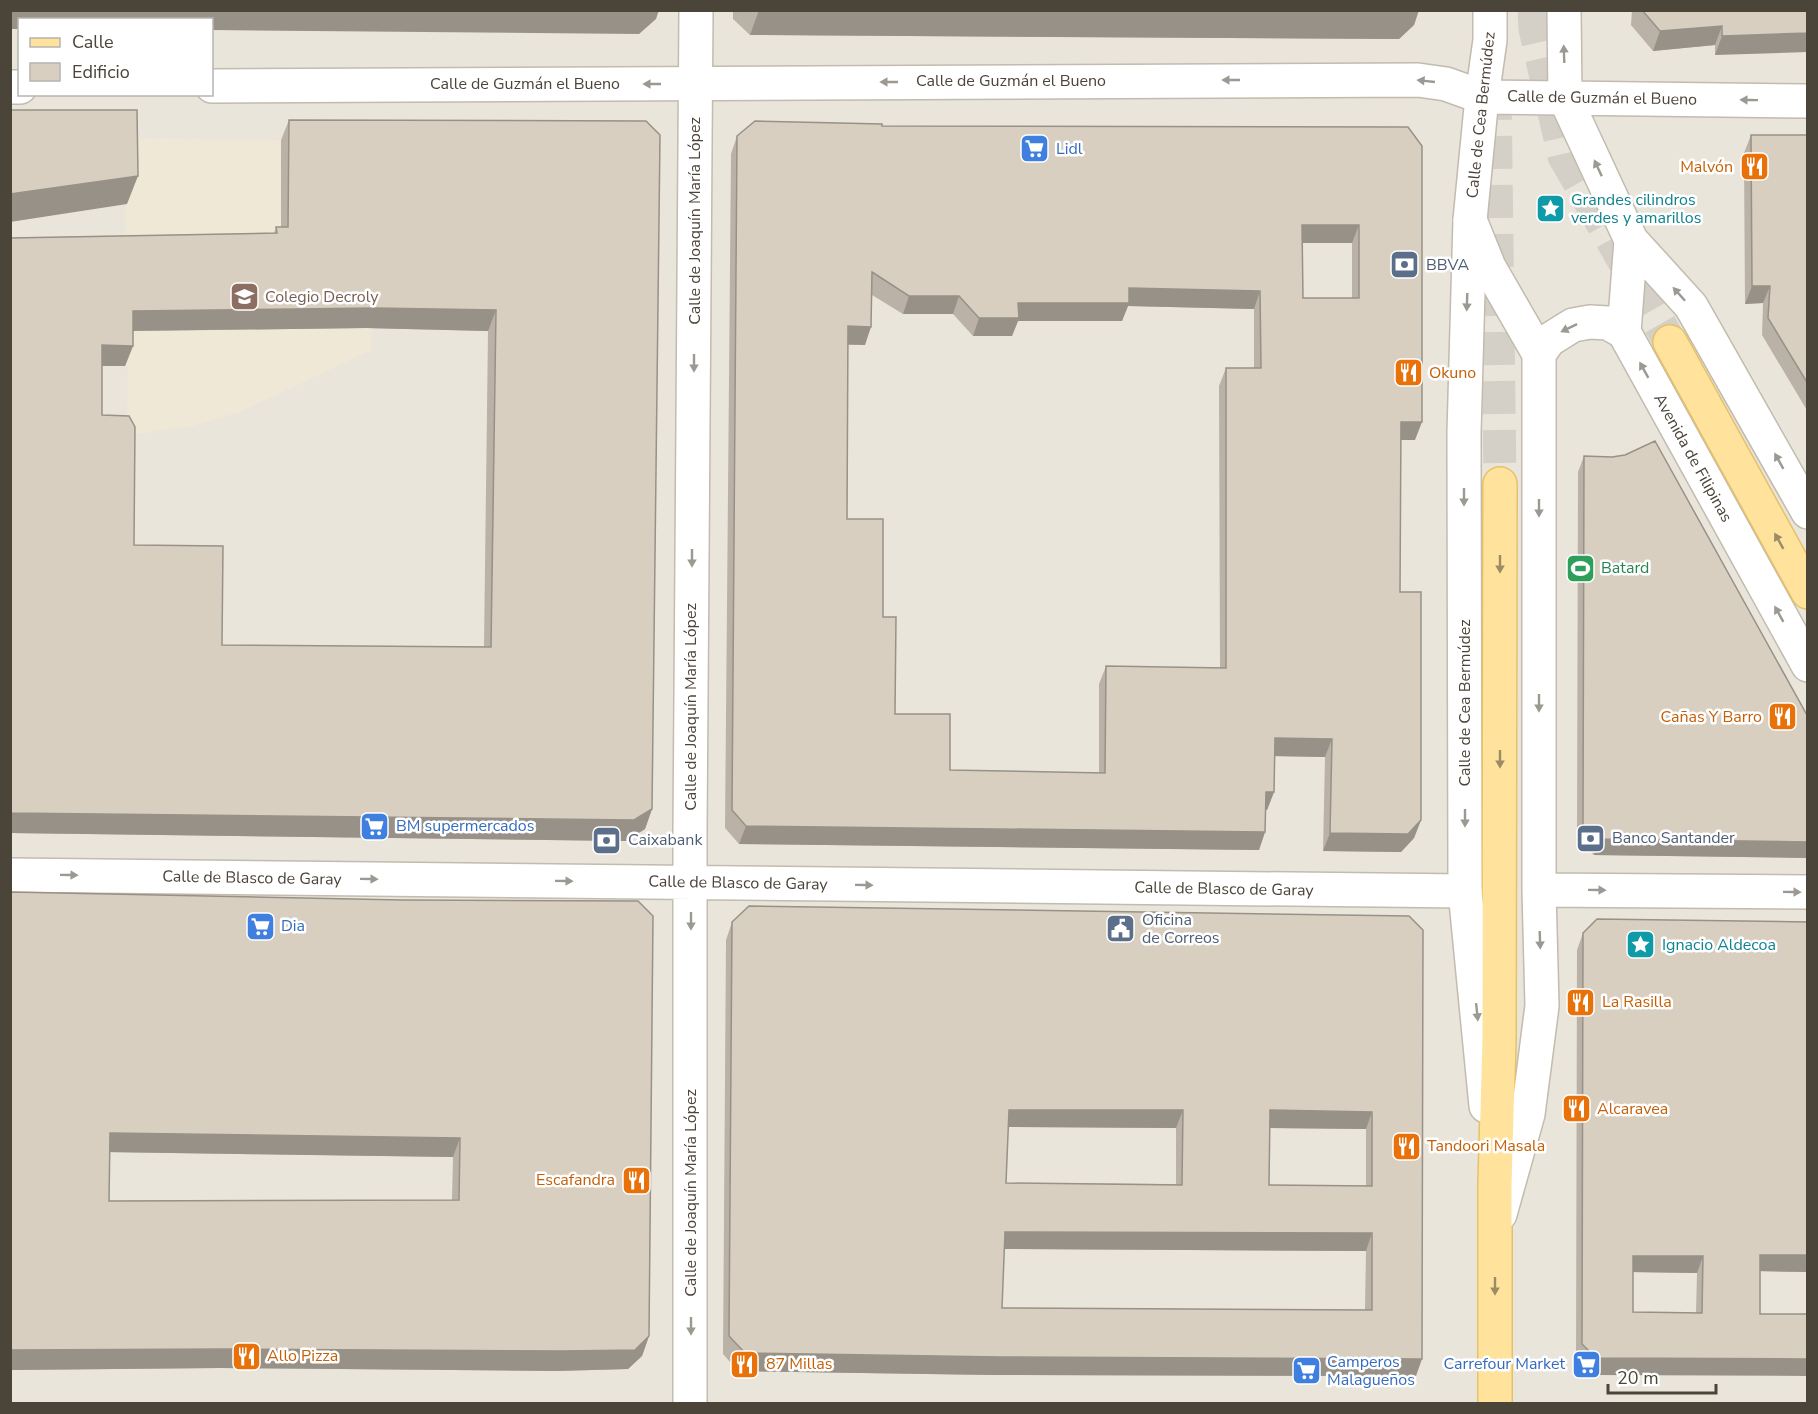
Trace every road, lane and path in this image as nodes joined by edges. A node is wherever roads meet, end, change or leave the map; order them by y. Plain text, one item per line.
1 (696, 10) edge
2 (1490, 10) edge
3 (1564, 10) edge
4 (695, 83) junction
5 (213, 86) edge
6 (1482, 97) junction
7 (1565, 98) junction
8 (1808, 101) edge
9 (1470, 220) junction
10 (1631, 240) junction
11 (1624, 332) junction
12 (1670, 342) tunnel mouth
13 (1539, 354) junction
14 (1500, 484) tunnel mouth
15 (1808, 512) edge
16 (1808, 592) edge
17 (1808, 665) edge
18 (10, 875) edge
19 (691, 883) junction
20 (1539, 890) junction
21 (1465, 891) junction
22 (1808, 892) edge
23 (1495, 1185) junction
24 (1495, 1234) junction
25 (690, 1404) edge
26 (1495, 1404) edge

1 - 4 street, Calle de Joaquín María López
2 - 6 street, Calle de Cea Bermúdez
7 -> 3 street
4 -> 5 street, Calle de Guzmán el Bueno
6 -> 4 street, Calle de Guzmán el Bueno
4 -> 19 street, Calle de Joaquín María López
6 - 7 street, Calle de Guzmán el Bueno
6 - 9 street, Calle de Cea Bermúdez
8 -> 7 street, Calle de Guzmán el Bueno
10 -> 7 street
9 - 13 street, Calle de Cea Bermúdez
9 -> 21 street, Calle de Cea Bermúdez
10 - 11 street
15 -> 10 street
11 -> 13 street
17 -> 11 street, Avenida de Filipinas
16 -> 12 main road
13 -> 20 street, Calle de Cea Bermúdez
14 -> 23 main road, Calle de Cea Bermúdez
18 -> 19 street, Calle de Blasco de Garay
19 -> 21 street, Calle de Blasco de Garay
19 -> 25 street, Calle de Joaquín María López
20 -> 22 street
20 -> 24 street, Calle de Cea Bermúdez
21 -> 23 street, Calle de Cea Bermúdez
23 - 24 main road, Calle de Cea Bermúdez
24 -> 26 main road, Calle de Cea Bermúdez

